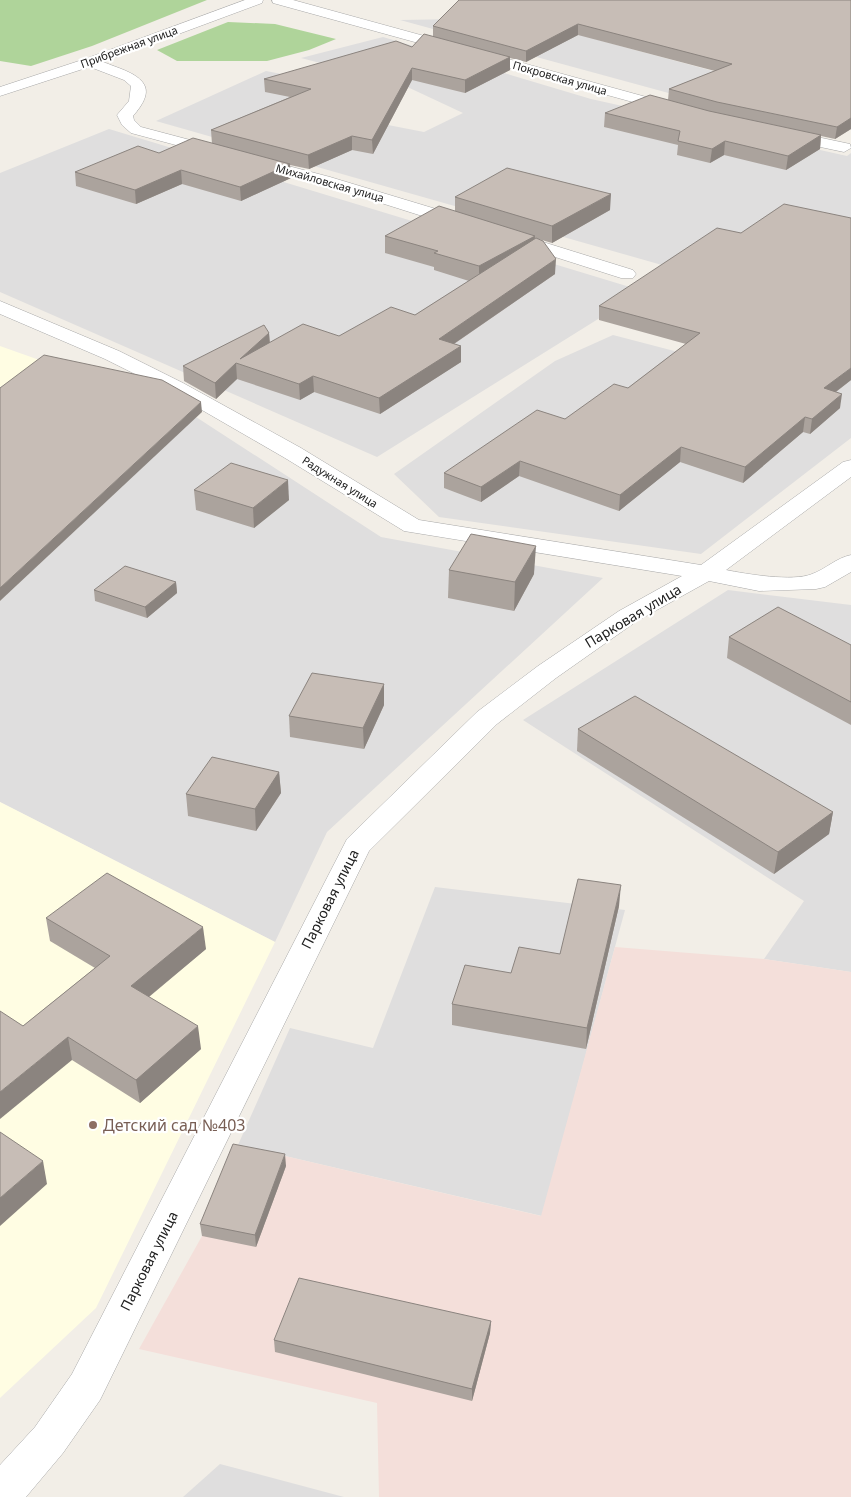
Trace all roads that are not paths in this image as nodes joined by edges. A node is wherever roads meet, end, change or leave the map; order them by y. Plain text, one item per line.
1 (257, 0) edge
2 (278, 0) edge
3 (90, 62) junction
4 (0, 92) edge
5 (685, 112) edge
6 (770, 132) edge
7 (844, 147) dead end
8 (476, 227) edge
9 (494, 232) edge
10 (627, 274) dead end
11 (0, 307) edge
12 (851, 467) edge
13 (851, 562) edge
14 (706, 573) junction
15 (0, 1496) edge

1 - 3 street, Прибрежная улица
2 - 5 street, Покровская улица
3 - 4 street, Прибрежная улица
3 - 8 street, Михайловская улица
6 - 7 street
9 - 10 street
11 - 14 street, Радужная улица
12 - 14 street, Парковая улица
13 - 14 street, Радужная улица
14 - 15 street, Парковая улица

